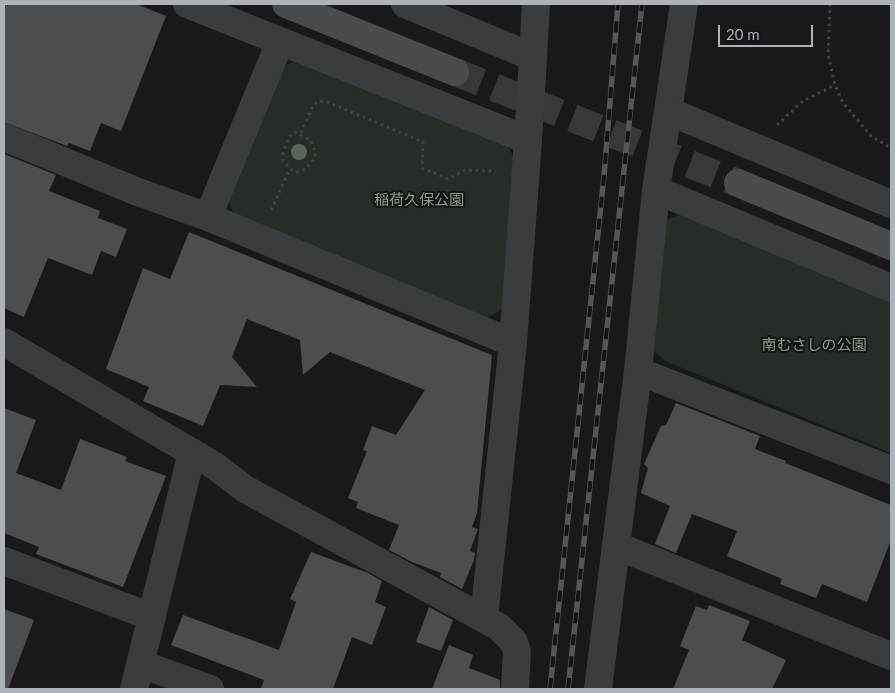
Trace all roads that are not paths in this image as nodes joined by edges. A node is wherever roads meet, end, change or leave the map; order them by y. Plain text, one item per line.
1 (187, 4) edge
2 (286, 4) edge
3 (405, 4) edge
4 (536, 4) edge
5 (684, 4) edge
6 (280, 42) junction
7 (533, 57) junction
8 (455, 72) tunnel mouth
9 (668, 111) junction
10 (4, 137) edge
11 (528, 145) junction
12 (738, 183) tunnel mouth
13 (656, 190) junction
14 (891, 204) edge
15 (208, 217) junction
16 (891, 246) edge
17 (891, 288) edge
18 (4, 342) edge
19 (513, 343) junction
20 (638, 371) junction
21 (192, 452) junction
22 (891, 470) edge
23 (617, 546) junction
24 (4, 561) edge
25 (152, 617) junction
26 (484, 618) junction
27 (891, 656) edge
28 (137, 677) edge
29 (604, 686) edge
30 (210, 689) edge
31 (515, 689) edge

1 - 6 street
2 - 8 street
3 - 7 street
4 - 7 street
5 - 9 street
6 - 11 street
6 - 15 street
7 - 11 street, bridge
9 - 13 street, bridge
9 - 14 street
10 - 15 street
11 - 19 street
12 - 16 street
13 - 17 street
13 - 20 street
15 - 19 street
18 - 21 street
19 - 26 street
20 - 22 street
20 - 23 street
21 - 25 street
21 - 26 street
23 - 27 street
23 - 29 street
24 - 25 street
25 - 28 street
26 - 31 street
28 - 30 street

